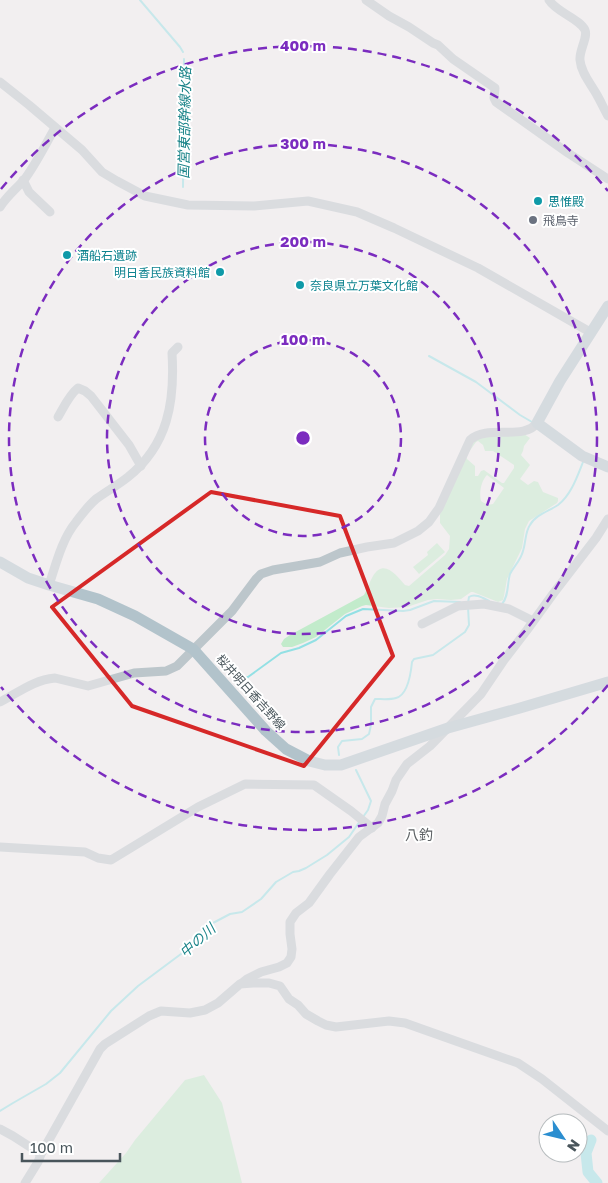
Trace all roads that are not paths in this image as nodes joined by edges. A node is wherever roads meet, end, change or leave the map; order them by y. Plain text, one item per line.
1 (366, 0) edge
2 (549, 0) edge
3 (0, 82) edge
4 (608, 116) edge
5 (54, 128) junction
6 (608, 179) edge
7 (23, 180) junction
8 (0, 207) edge
9 (50, 212) dead end
10 (608, 306) edge
11 (590, 332) junction
12 (178, 347) dead end
13 (58, 417) dead end
14 (538, 423) junction
15 (141, 466) junction
16 (608, 467) edge
17 (608, 519) edge
18 (0, 562) edge
19 (49, 585) junction
20 (533, 621) junction
21 (422, 624) dead end
22 (193, 649) junction
23 (608, 682) edge
24 (0, 702) edge
25 (448, 728) junction
26 (365, 822) junction
27 (0, 847) edge
28 (240, 984) junction
29 (0, 1130) edge
30 (608, 1131) edge
31 (41, 1154) junction
32 (25, 1183) edge

1 - 6 street
2 - 4 street
3 - 5 street
5 - 7 street
5 - 11 street
7 - 8 street
7 - 9 street
10 - 11 main road
11 - 14 main road
12 - 15 street
13 - 15 street
14 - 16 main road
14 - 22 street
15 - 19 street
17 - 20 street
18 - 19 main road, 桜井明日香吉野線
19 - 22 main road, 桜井明日香吉野線
20 - 21 street
20 - 25 street
22 - 24 street
22 - 25 main road, 桜井明日香吉野線
23 - 25 main road, 桜井明日香吉野線
25 - 26 street
26 - 27 street
26 - 28 street
28 - 30 street
28 - 31 street
29 - 31 street
31 - 32 street

